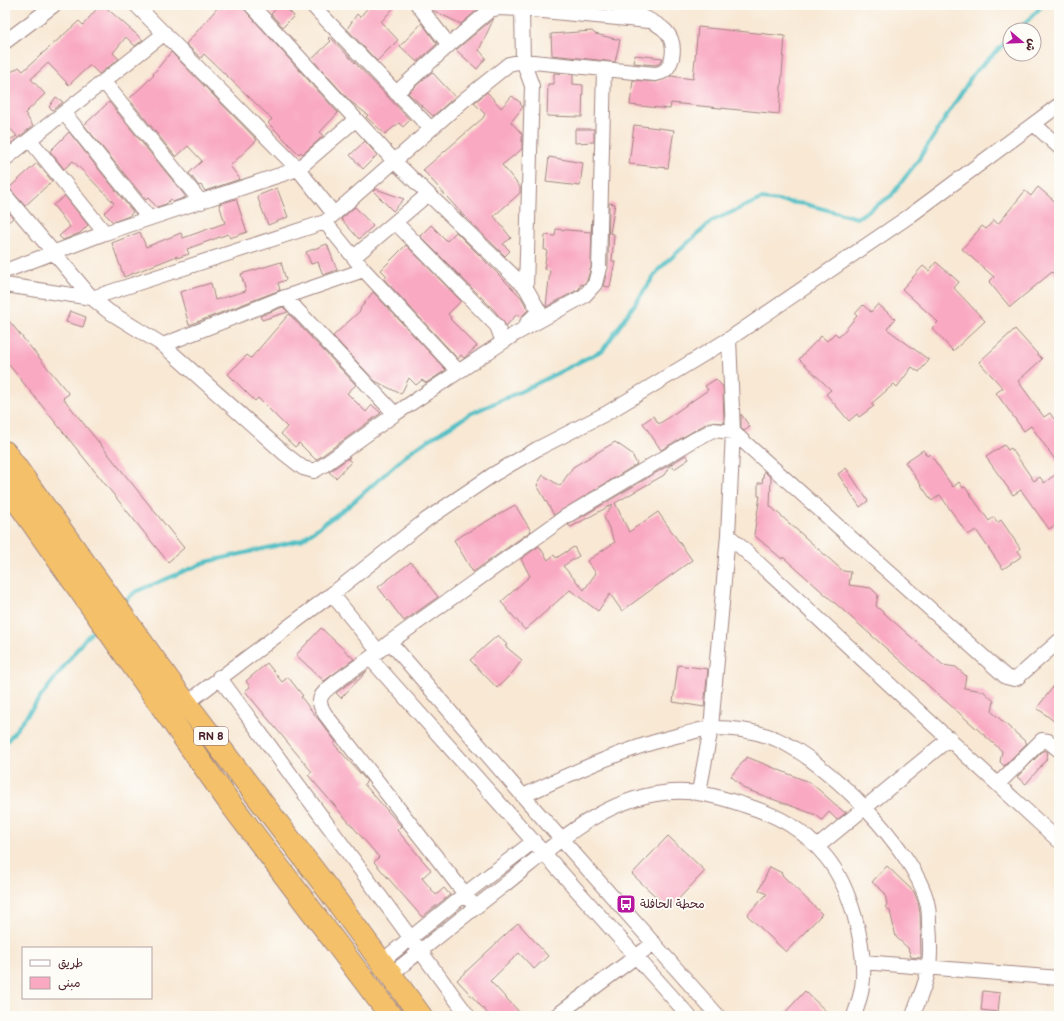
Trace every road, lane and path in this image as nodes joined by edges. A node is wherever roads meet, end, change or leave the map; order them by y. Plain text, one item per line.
1 (54, 5) edge
2 (136, 5) edge
3 (251, 5) edge
4 (312, 5) edge
5 (418, 5) edge
6 (621, 5) edge
7 (522, 9) junction
8 (649, 21) junction
9 (165, 33) junction
10 (5, 42) edge
11 (449, 45) junction
12 (523, 61) junction
13 (604, 69) junction
14 (104, 82) junction
15 (396, 93) junction
16 (1059, 105) edge
17 (64, 113) junction
18 (355, 120) junction
19 (1034, 124) junction
20 (432, 129) junction
21 (30, 140) junction
22 (1059, 147) edge
23 (5, 159) edge
24 (394, 162) junction
25 (298, 170) junction
26 (5, 195) edge
27 (427, 195) junction
28 (200, 202) junction
29 (149, 218) junction
30 (329, 218) junction
31 (396, 223) junction
32 (105, 233) junction
33 (54, 253) junction
34 (354, 257) junction
35 (364, 270) junction
36 (5, 271) edge
37 (5, 285) edge
38 (526, 288) junction
39 (92, 298) junction
40 (285, 298) junction
41 (515, 334) junction
42 (729, 339) junction
43 (503, 342) junction
44 (163, 345) junction
45 (458, 371) junction
46 (395, 414) junction
47 (733, 432) junction
48 (5, 452) edge
49 (5, 484) edge
50 (728, 535) junction
51 (332, 594) junction
52 (390, 642) junction
53 (1057, 646) edge
54 (374, 655) junction
55 (219, 677) junction
56 (187, 703) junction
57 (711, 728) junction
58 (950, 738) junction
59 (1059, 750) edge
60 (998, 784) junction
61 (700, 792) junction
62 (523, 796) junction
63 (864, 808) junction
64 (561, 839) junction
65 (534, 841) junction
66 (1059, 841) edge
67 (817, 847) junction
68 (545, 853) junction
69 (465, 894) junction
70 (476, 907) junction
71 (412, 937) junction
72 (654, 943) junction
73 (421, 950) junction
74 (636, 955) junction
75 (863, 962) junction
76 (929, 967) junction
77 (386, 969) junction
78 (1059, 978) edge
79 (707, 1003) junction
80 (391, 1016) edge
81 (421, 1016) edge
82 (468, 1016) edge
83 (556, 1016) edge
84 (689, 1016) edge
85 (718, 1016) edge
86 (854, 1016) edge
87 (913, 1016) edge

1 - 10 street
2 - 9 street
3 - 18 street
4 - 15 street
5 - 11 street
6 - 8 street
7 - 8 street
7 - 11 street
7 - 12 street
8 - 13 street
9 - 14 street
9 - 25 street
11 - 15 street
12 - 13 street
12 - 20 street
12 - 38 street
13 - 41 street
14 - 17 street
14 - 28 street
15 - 20 street
16 - 19 street
17 - 21 street
17 - 29 street
18 - 24 street
18 - 25 street
19 - 22 street
19 - 42 street
20 - 24 street
21 - 23 street
21 - 32 street
24 - 27 street
24 - 30 street
25 - 28 street
25 - 30 street
26 - 33 street
27 - 31 street
27 - 38 street
28 - 29 street
29 - 32 street
30 - 34 street
30 - 39 street
31 - 34 street
31 - 43 street
32 - 33 street
33 - 36 street
33 - 39 street
34 - 35 street
35 - 40 street
35 - 45 street
37 - 39 street
38 - 41 street
39 - 44 street
40 - 44 street
40 - 46 street
41 - 43 street
42 - 47 street
42 - 51 street
43 - 45 street
44 - 46 street
45 - 46 street
47 - 50 street
47 - 52 street
47 - 53 street
48 - 56 highway, RN 8
49 - 80 highway, RN 8
50 - 57 street
50 - 58 street
51 - 54 street
51 - 55 street
52 - 54 street
52 - 62 street
54 - 65 street
54 - 69 street
55 - 56 street
55 - 71 street
56 - 77 highway, RN 8
57 - 61 street
57 - 62 street
57 - 63 street
58 - 60 street
58 - 63 street
59 - 60 street
60 - 66 street
61 - 64 street
61 - 67 street
62 - 64 street
63 - 67 street
63 - 76 street
64 - 68 street
64 - 72 street
65 - 68 street
65 - 69 street
67 - 75 street
68 - 70 street
68 - 74 street
69 - 70 street
69 - 71 street
70 - 73 street
71 - 73 street
71 - 77 street
72 - 74 street
72 - 79 street
73 - 77 street
73 - 82 street
74 - 83 street
74 - 84 street
75 - 76 street
75 - 86 street
76 - 78 street
76 - 87 street
77 - 81 highway, RN 8
79 - 84 street
79 - 85 street

